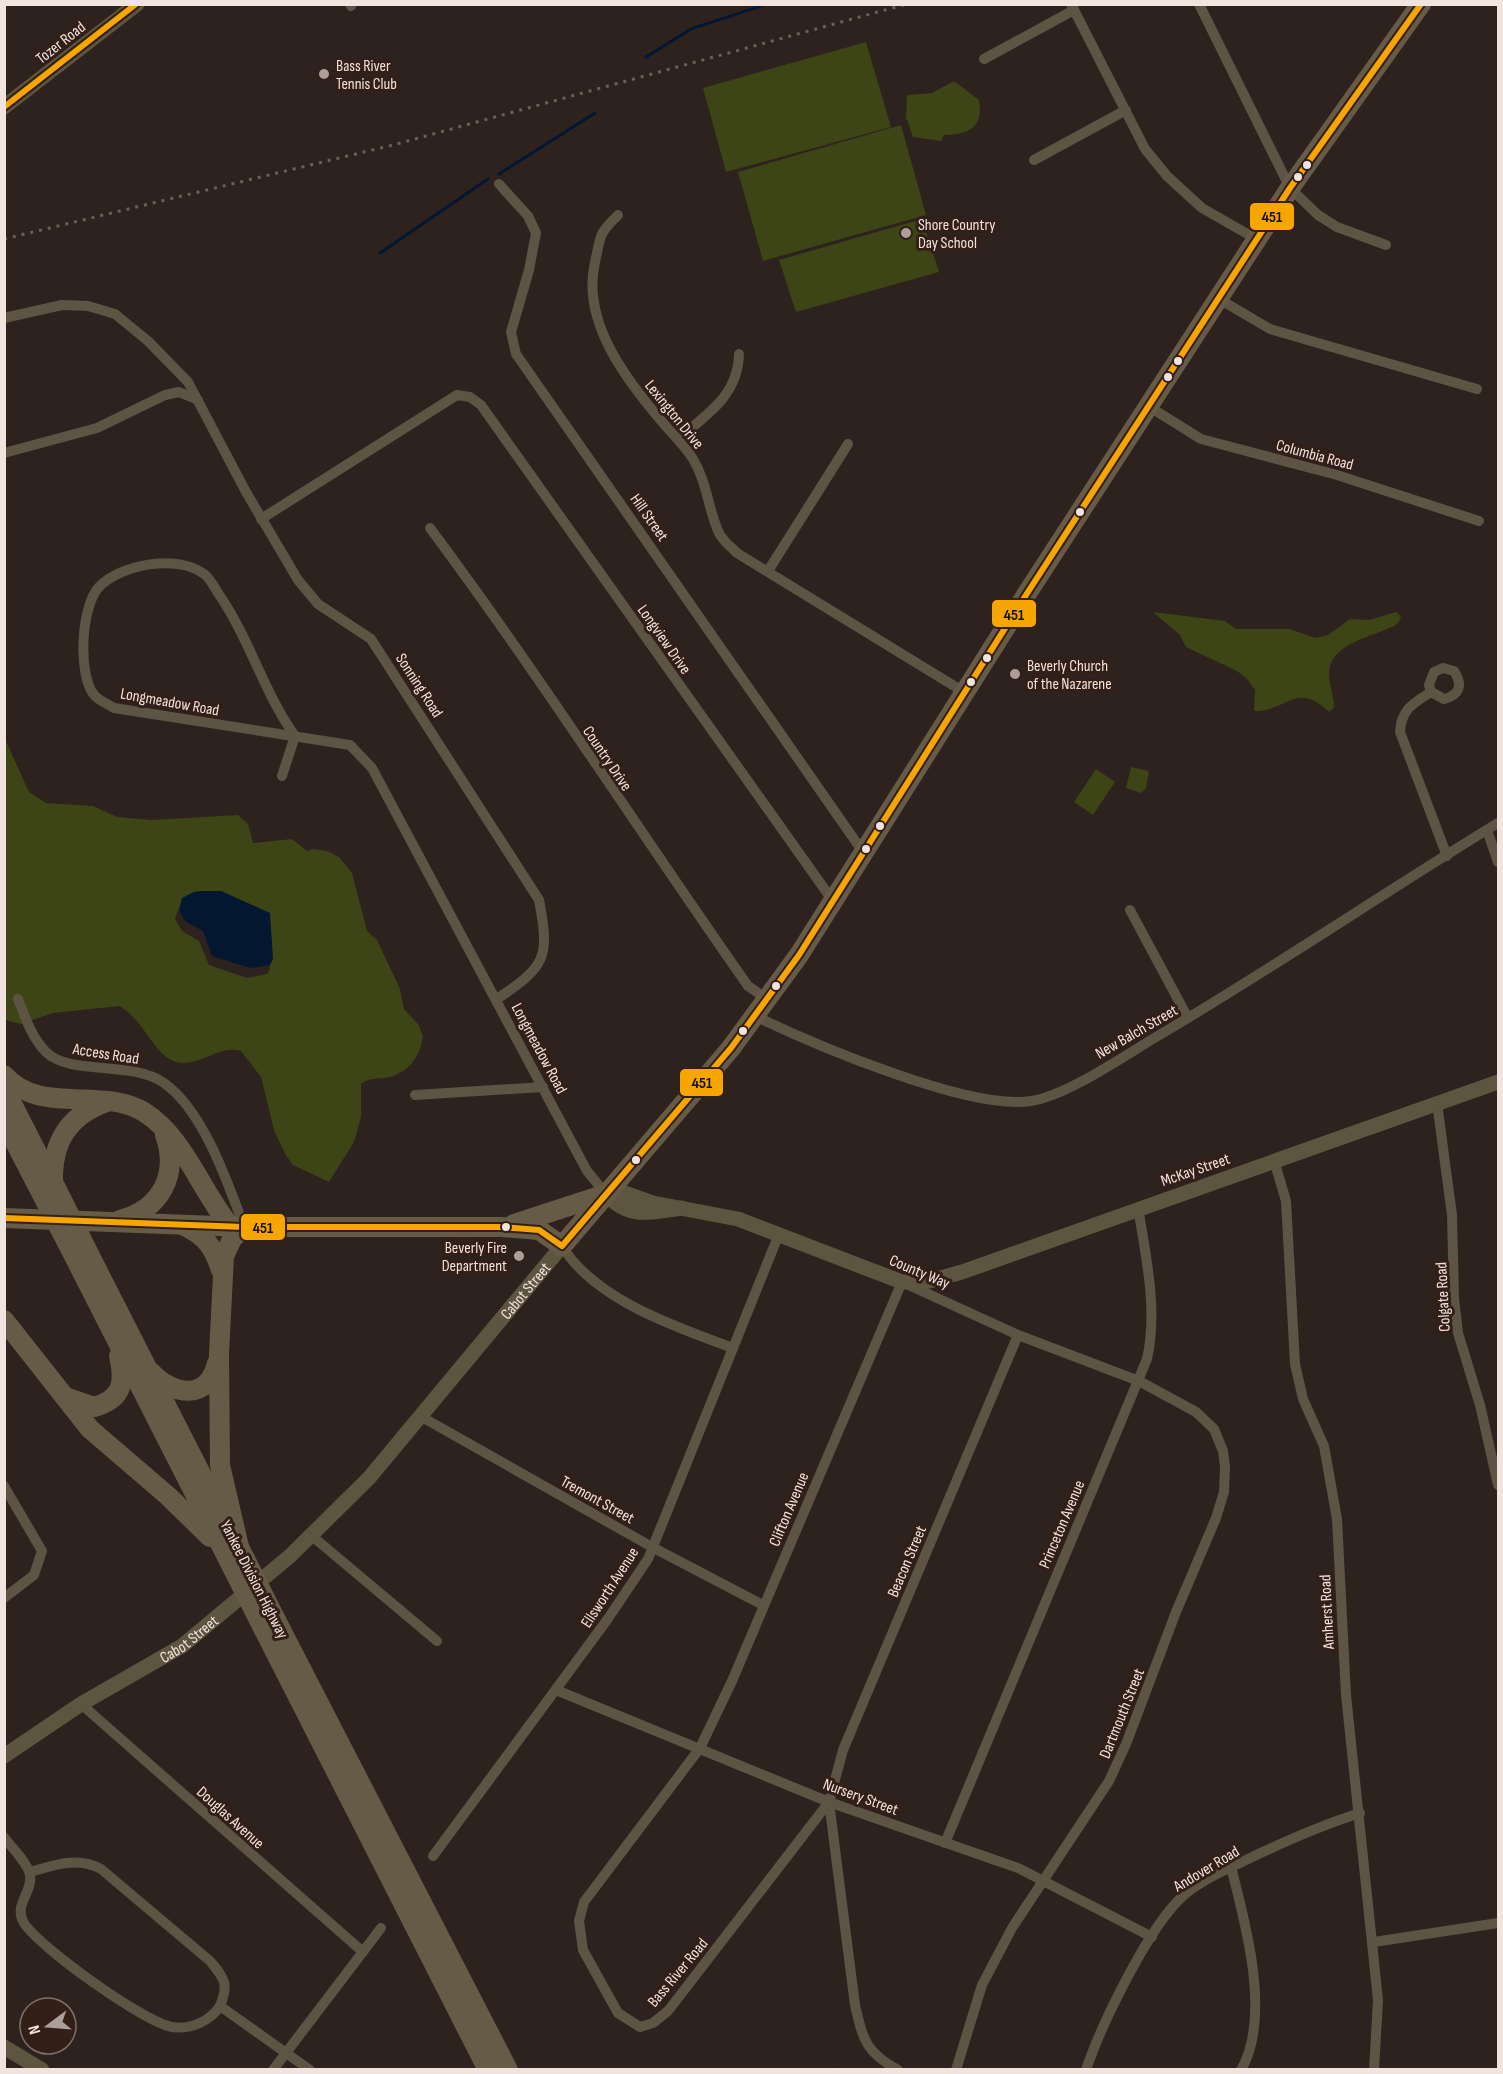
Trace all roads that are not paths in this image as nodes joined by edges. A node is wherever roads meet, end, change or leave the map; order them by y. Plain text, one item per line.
1 (137, 4) edge
2 (1198, 4) edge
3 (1421, 4) edge
4 (1072, 7) edge
5 (984, 59) dead end
6 (4, 107) edge
7 (1126, 110) junction
8 (1034, 160) dead end
9 (499, 184) dead end
10 (1290, 188) junction
11 (618, 214) dead end
12 (1258, 240) junction
13 (1386, 245) dead end
14 (1219, 299) junction
15 (4, 318) edge
16 (740, 354) dead end
17 (1477, 389) dead end
18 (198, 400) junction
19 (1148, 406) junction
20 (679, 438) junction
21 (848, 444) dead end
22 (4, 453) edge
23 (261, 519) junction
24 (1479, 520) dead end
25 (430, 528) dead end
26 (768, 570) junction
27 (964, 692) junction
28 (1431, 692) dead end
29 (295, 736) junction
30 (282, 776) dead end
31 (1498, 823) edge
32 (1487, 830) junction
33 (863, 852) junction
34 (1447, 856) junction
35 (1498, 862) edge
36 (832, 901) junction
37 (1130, 910) dead end
38 (18, 999) dead end
39 (497, 999) junction
40 (767, 999) junction
41 (755, 1016) junction
42 (1188, 1018) junction
43 (4, 1075) edge
44 (1498, 1082) edge
45 (543, 1087) junction
46 (4, 1088) edge
47 (415, 1095) dead end
48 (106, 1102) junction
49 (1437, 1103) junction
50 (4, 1121) edge
51 (164, 1130) junction
52 (11, 1139) edge
53 (1274, 1160) junction
54 (44, 1182) junction
55 (606, 1194) junction
56 (1138, 1208) junction
57 (14, 1219) edge
58 (111, 1223) junction
59 (182, 1225) junction
60 (237, 1227) junction
61 (501, 1227) junction
62 (4, 1230) edge
63 (779, 1234) junction
64 (562, 1246) junction
65 (84, 1260) junction
66 (221, 1271) junction
67 (902, 1282) junction
68 (4, 1320) edge
69 (111, 1330) junction
70 (1018, 1335) junction
71 (733, 1348) junction
72 (219, 1354) junction
73 (146, 1367) junction
74 (1139, 1381) junction
75 (65, 1397) junction
76 (420, 1416) junction
77 (1498, 1485) edge
78 (4, 1486) edge
79 (312, 1536) junction
80 (652, 1547) junction
81 (233, 1552) junction
82 (4, 1598) edge
83 (764, 1605) junction
84 (270, 1625) junction
85 (437, 1641) dead end
86 (556, 1690) junction
87 (81, 1704) junction
88 (700, 1748) junction
89 (4, 1756) edge
90 (829, 1802) junction
91 (1360, 1813) junction
92 (4, 1837) edge
93 (945, 1843) junction
94 (433, 1856) dead end
95 (1231, 1868) junction
96 (30, 1872) junction
97 (1042, 1881) junction
98 (1498, 1923) edge
99 (381, 1928) dead end
100 (1152, 1937) junction
101 (1374, 1942) junction
102 (363, 1952) junction
103 (220, 2006) junction
104 (4, 2047) edge
105 (285, 2054) junction
106 (42, 2070) edge
107 (273, 2070) edge
108 (310, 2070) edge
109 (488, 2070) edge
110 (508, 2070) edge
111 (898, 2070) edge
112 (956, 2070) edge
113 (1086, 2070) edge
114 (1241, 2070) edge
115 (1374, 2070) edge

1 - 6 main road, Tozer Road
2 - 10 street
3 - 10 highway, Cabot Street
4 - 5 street
4 - 7 street
7 - 8 street
7 - 12 street
9 - 33 street, Hill Street
10 - 12 highway, Cabot Street
10 - 13 street
11 - 20 street, Lexington Drive
12 - 14 highway, Cabot Street
14 - 17 street
14 - 19 highway, Cabot Street
15 - 18 street, Sonning Road
16 - 20 street
18 - 22 street
18 - 23 street, Sonning Road
19 - 24 street, Columbia Road
19 - 27 highway, Cabot Street
20 - 26 street, Lexington Drive
21 - 26 street
23 - 36 street, Longview Drive
23 - 39 street, Sonning Road
25 - 40 street, Country Drive
26 - 27 street, Lexington Drive
27 - 33 highway, Cabot Street
28 - 34 street
29 - 29 street, Longmeadow Road
29 - 30 street
29 - 39 street, Longmeadow Road
31 - 32 street, New Balch Street
32 - 34 street, New Balch Street
32 - 35 street
33 - 36 highway, Cabot Street
34 - 42 street, New Balch Street
36 - 40 highway, Cabot Street
37 - 42 street
38 - 60 street, Access Road
39 - 45 street, Longmeadow Road
40 - 41 highway, Cabot Street
41 - 42 street, New Balch Street
41 - 55 highway, Cabot Street
43 - 48 highway
44 - 49 main road, McKay Street
45 - 47 street
45 - 55 street, Longmeadow Road
46 - 54 highway, Yankee Division Highway
48 - 51 highway
48 - 54 highway
49 - 53 main road, McKay Street
49 - 77 street, Colgate Road
50 - 52 highway, Yankee Division Highway
51 - 58 highway
51 - 60 highway
52 - 54 highway, Yankee Division Highway
53 - 56 main road, McKay Street
53 - 91 street, Amherst Road
54 - 65 highway, Yankee Division Highway, bridge
55 - 61 highway
55 - 63 main road, County Way
55 - 64 highway, Cabot Street
56 - 67 main road, McKay Street
56 - 74 street, Princeton Avenue
57 - 58 highway
57 - 62 highway
58 - 59 highway
59 - 60 highway
59 - 66 highway
60 - 61 highway
60 - 66 highway
61 - 64 highway
63 - 67 main road, County Way
63 - 71 street, Ellsworth Avenue
64 - 71 street
64 - 76 main road, Cabot Street
65 - 69 highway, Yankee Division Highway
65 - 73 highway, Yankee Division Highway
66 - 72 highway
67 - 70 street, County Way
67 - 83 street, Clifton Avenue
68 - 75 highway
69 - 75 highway
69 - 81 highway, Yankee Division Highway
70 - 74 street, County Way
70 - 90 street, Beacon Street
71 - 80 street, Ellsworth Avenue
72 - 73 highway
72 - 81 highway
73 - 81 highway, Yankee Division Highway
74 - 93 street, Princeton Avenue
74 - 97 street, Dartmouth Street
75 - 81 highway
76 - 79 main road, Cabot Street
76 - 80 street, Tremont Street
78 - 82 street
79 - 85 street
79 - 87 main road, Cabot Street
80 - 83 street, Tremont Street
80 - 86 street, Ellsworth Avenue
81 - 84 highway, Yankee Division Highway, bridge
83 - 88 street, Clifton Avenue
84 - 109 highway, Yankee Division Highway
84 - 110 highway, Yankee Division Highway
86 - 88 street, Nursery Street
86 - 94 street, Ellsworth Avenue
87 - 89 main road, Cabot Street
87 - 102 street, Douglas Avenue
88 - 90 street, Nursery Street
88 - 90 street, Bass River Road
90 - 93 street, Nursery Street
90 - 111 street
91 - 95 street, Andover Road
91 - 101 street, Amherst Road
92 - 96 street
93 - 97 street, Nursery Street
95 - 100 street, Andover Road
95 - 114 street
96 - 103 street
96 - 103 street
97 - 100 street, Nursery Street
97 - 112 street, Dartmouth Street
98 - 101 street
99 - 102 street
100 - 113 street, Andover Road
101 - 115 street, Amherst Road
102 - 105 street
103 - 105 street
104 - 106 main road
105 - 107 street
105 - 108 street

